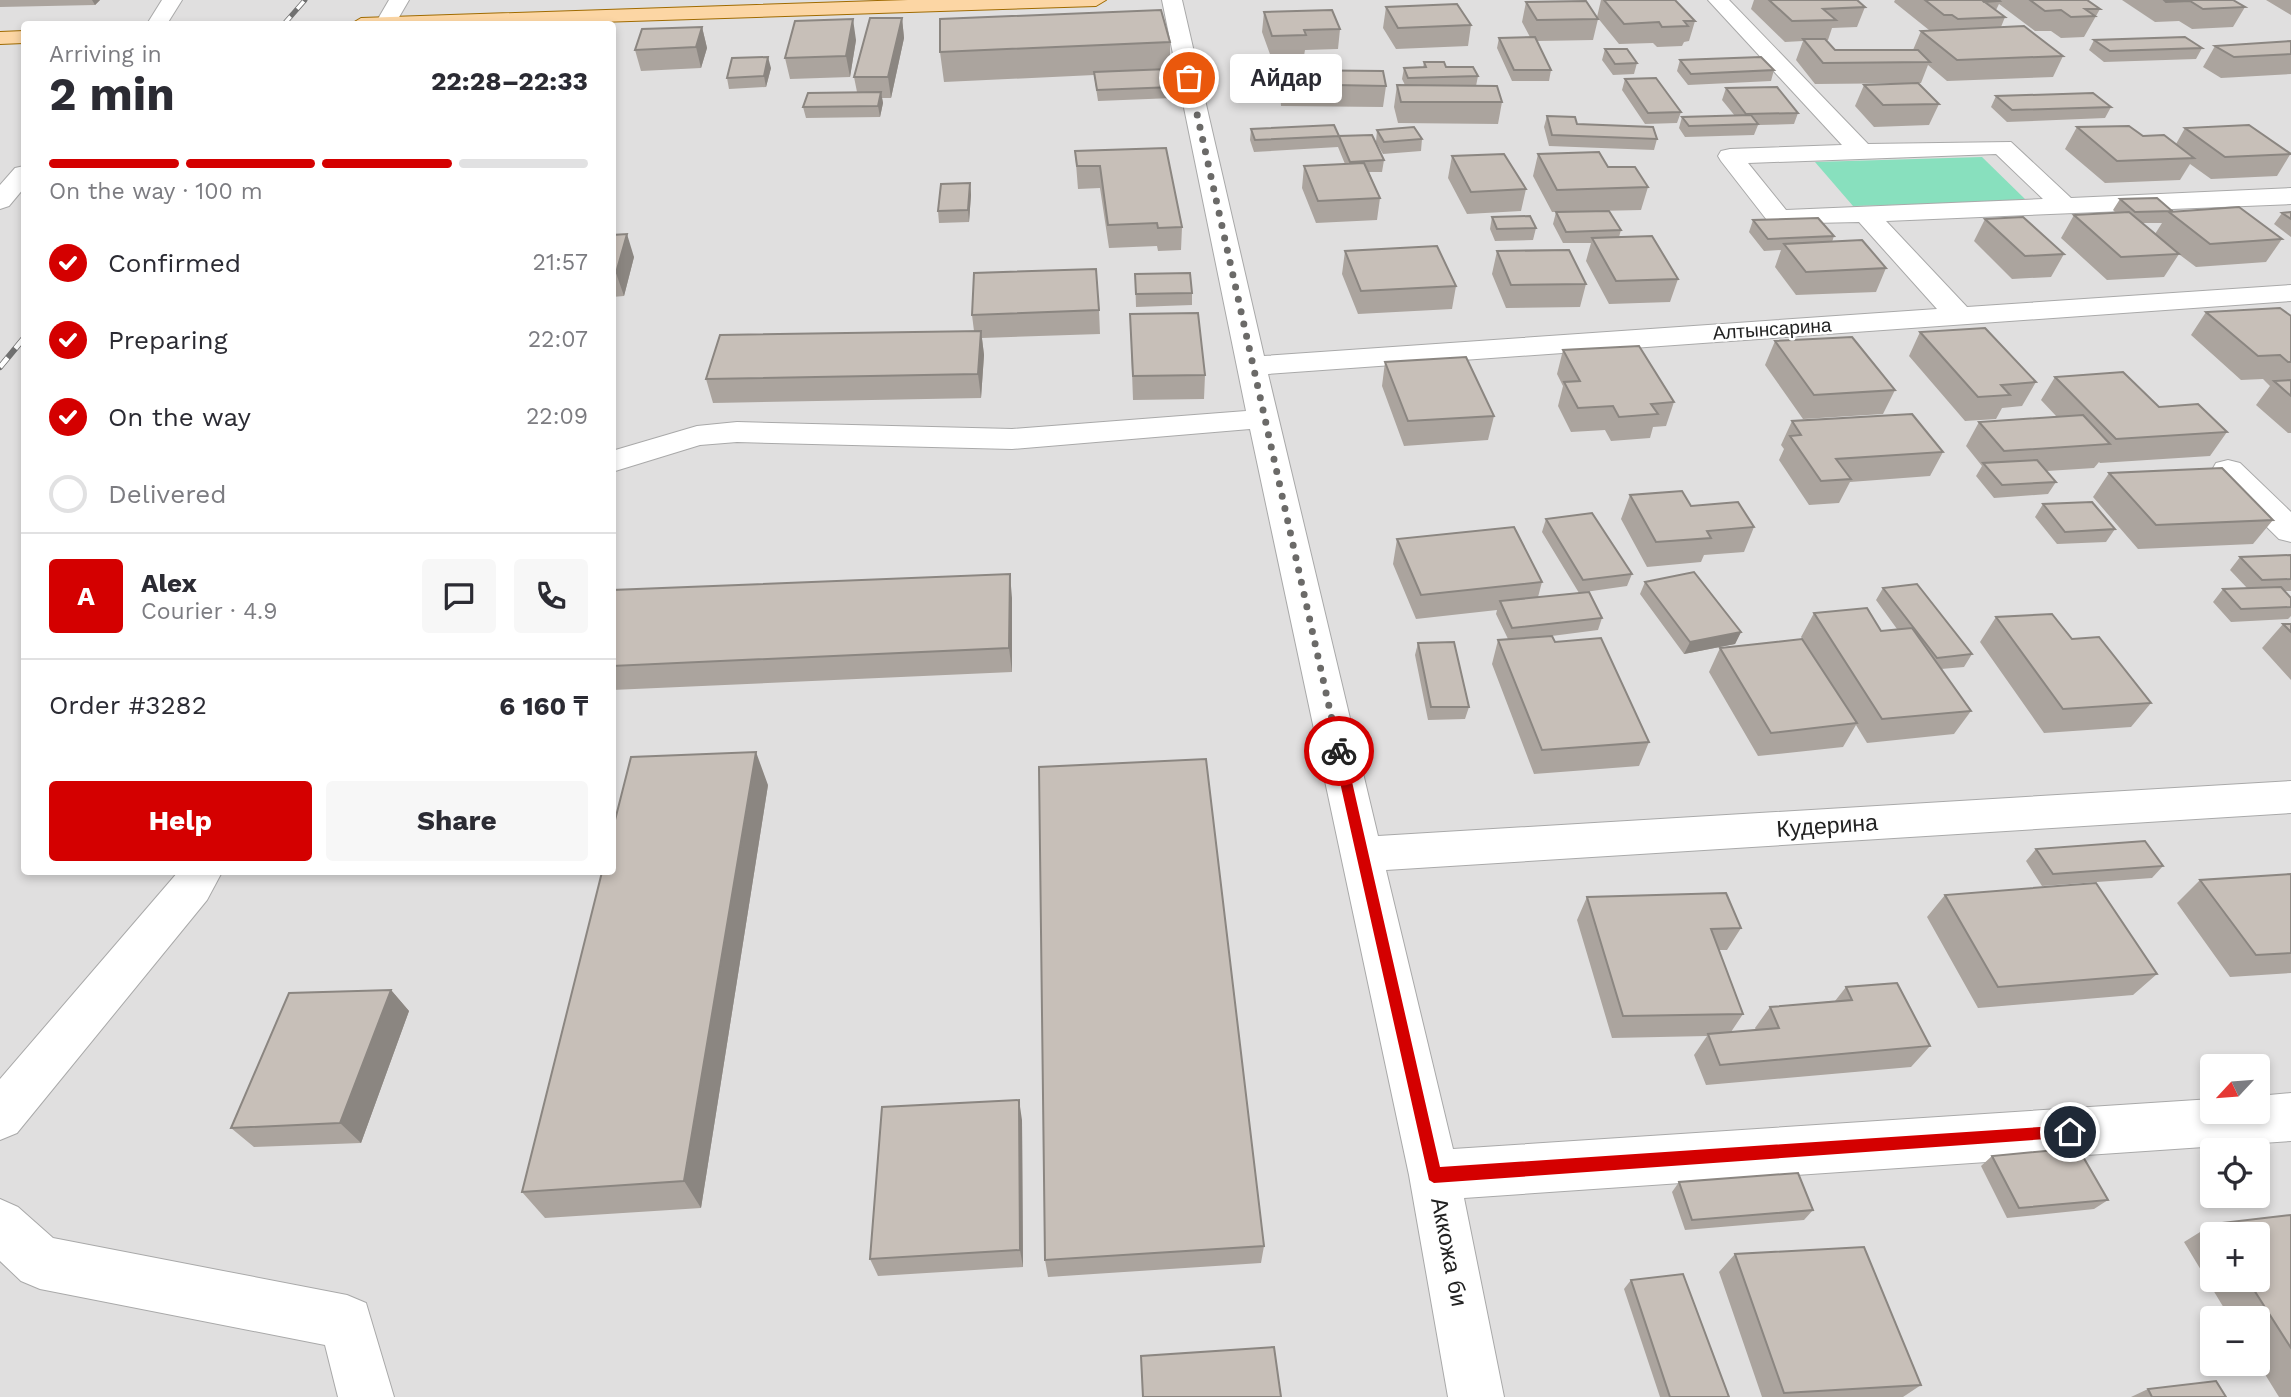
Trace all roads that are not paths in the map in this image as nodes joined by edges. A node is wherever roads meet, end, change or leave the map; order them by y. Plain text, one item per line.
1 (172, 0) edge
2 (399, 0) edge
3 (1096, 0) edge
4 (1172, 0) edge
5 (1718, 0) edge
6 (158, 21) edge
7 (386, 21) edge
8 (447, 21) edge
9 (21, 37) edge
10 (0, 38) edge
11 (1861, 151) junction
12 (21, 176) edge
13 (2291, 196) edge
14 (0, 201) edge
15 (2065, 206) junction
16 (1866, 215) junction
17 (2291, 293) edge
18 (1958, 315) junction
19 (1253, 366) junction
20 (1263, 419) junction
21 (616, 461) edge
22 (2228, 470) edge
23 (2291, 531) edge
24 (2291, 797) edge
25 (1362, 854) junction
26 (198, 875) edge
27 (0, 1116) edge
28 (2291, 1117) edge
29 (1434, 1175) junction
30 (0, 1225) edge
31 (366, 1397) edge
32 (1476, 1397) edge

1 - 6 street
2 - 7 street
3 - 8 main road
4 - 19 street, Аккожа би
5 - 11 street
9 - 10 main road
11 - 15 street
11 - 16 street
12 - 14 street
13 - 15 street
15 - 16 street
16 - 18 street
17 - 18 street, Алтынсарина
18 - 19 street, Алтынсарина
19 - 20 street, Аккожа би
20 - 21 street
20 - 25 street, Аккожа би
22 - 23 street
24 - 25 street, Кудерина
25 - 29 street, Аккожа би
26 - 27 street
28 - 29 street
29 - 32 street, Аккожа би
30 - 31 street

